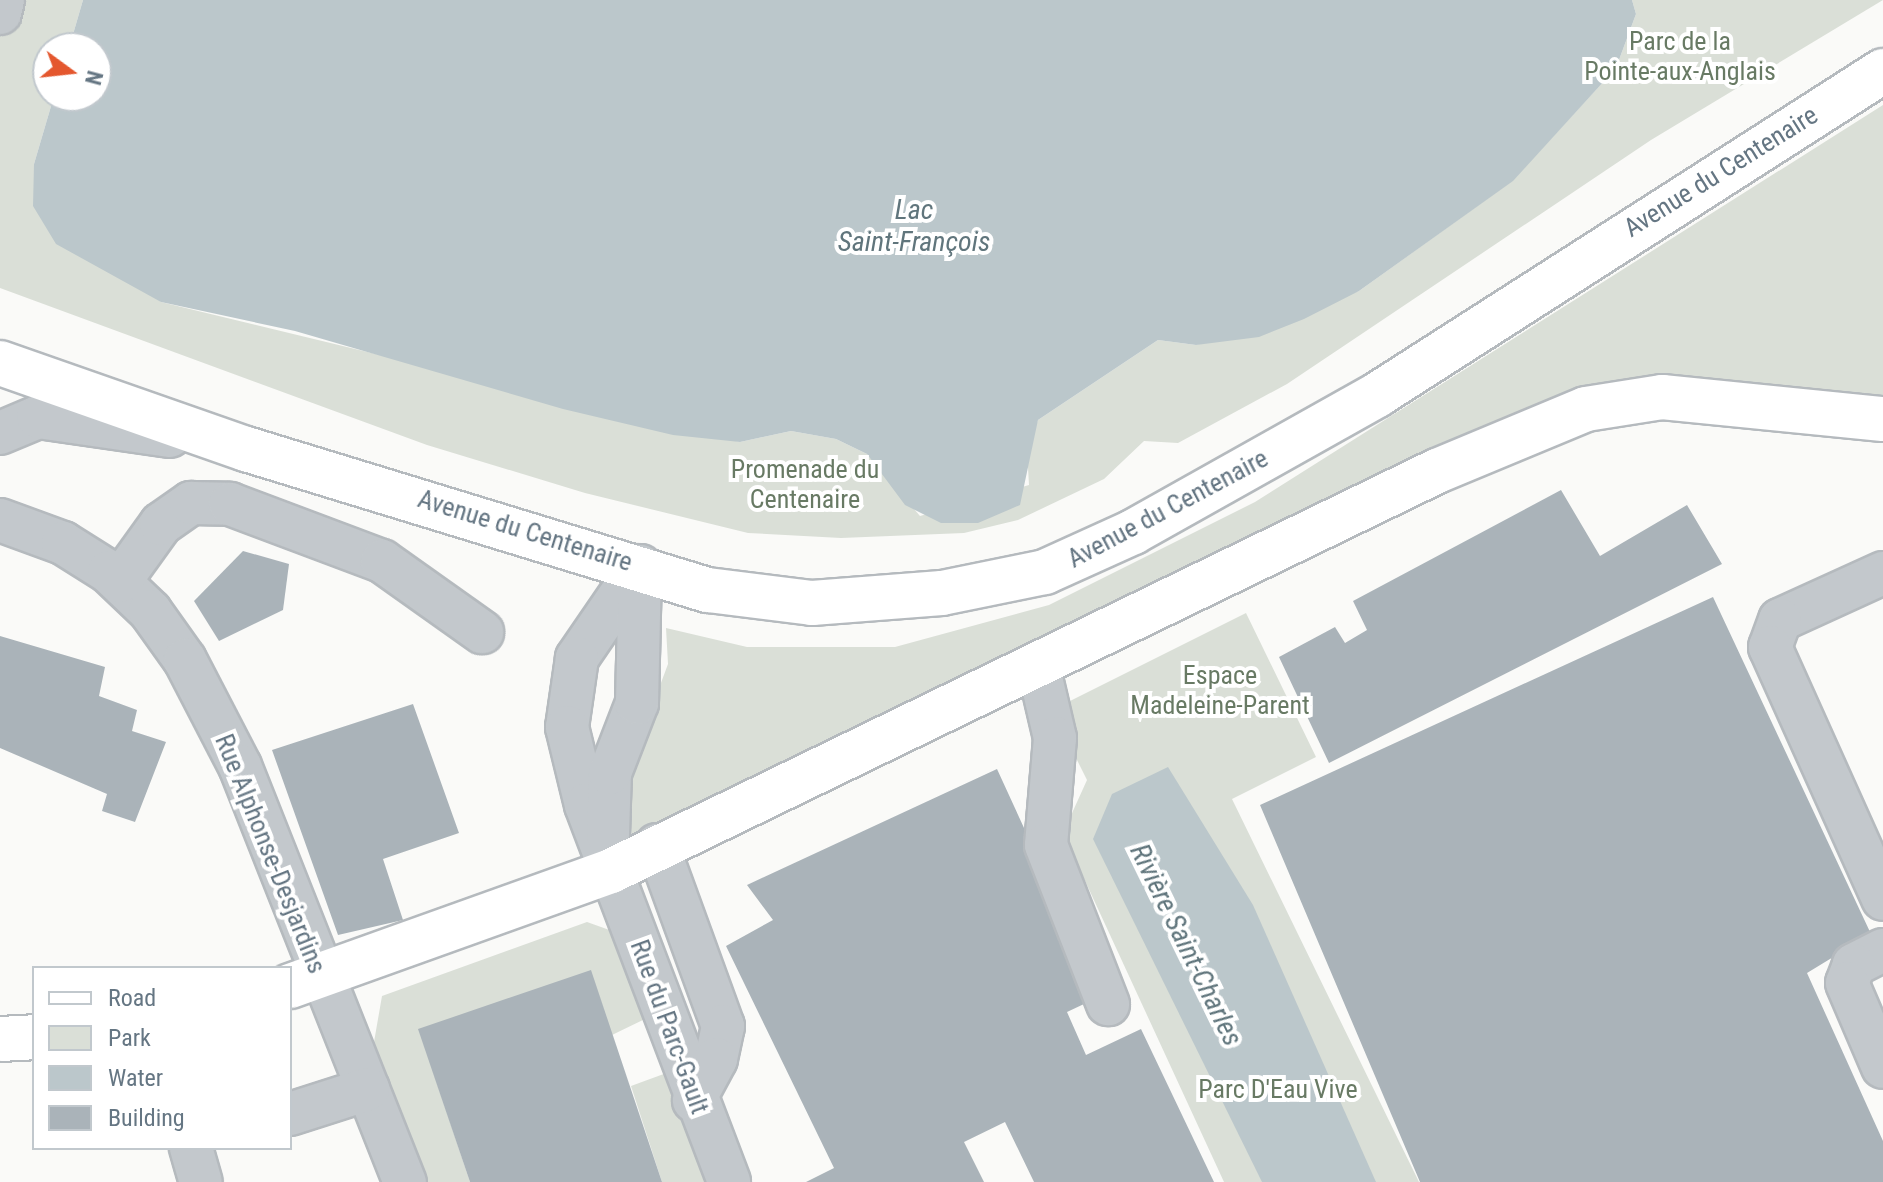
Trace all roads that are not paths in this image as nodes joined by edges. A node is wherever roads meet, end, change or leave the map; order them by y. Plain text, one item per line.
1 (3, 0) edge
2 (0, 13) edge
3 (1883, 71) edge
4 (0, 363) edge
5 (1883, 419) edge
6 (0, 433) edge
7 (246, 449) junction
8 (0, 520) edge
9 (640, 566) junction
10 (1883, 573) edge
11 (120, 581) junction
12 (482, 632) dead end
13 (1038, 665) junction
14 (657, 845) junction
15 (611, 871) junction
16 (1883, 899) edge
17 (1883, 950) edge
18 (305, 982) edge
19 (1108, 1004) dead end
20 (32, 1037) edge
21 (0, 1039) edge
22 (1883, 1067) edge
23 (368, 1089) junction
24 (694, 1100) junction
25 (292, 1113) edge
26 (192, 1150) edge
27 (201, 1182) edge
28 (405, 1182) edge
29 (729, 1182) edge

1 - 2 street
3 - 9 main road, Avenue du Centenaire
4 - 7 main road, Avenue du Centenaire
5 - 13 main road
6 - 7 street
7 - 9 main road, Avenue du Centenaire
8 - 11 street, Rue Alphonse-Desjardins
9 - 15 street
9 - 15 street
10 - 16 street
11 - 12 street
11 - 18 street, Rue Alphonse-Desjardins
13 - 14 main road
13 - 19 street
14 - 15 main road
14 - 24 street
15 - 18 main road
15 - 24 street, Rue du Parc-Gault
17 - 22 street
18 - 23 street, Rue Alphonse-Desjardins
20 - 21 main road
23 - 25 street
23 - 28 street, Rue Alphonse-Desjardins
24 - 29 street, Rue du Parc-Gault
26 - 27 street

